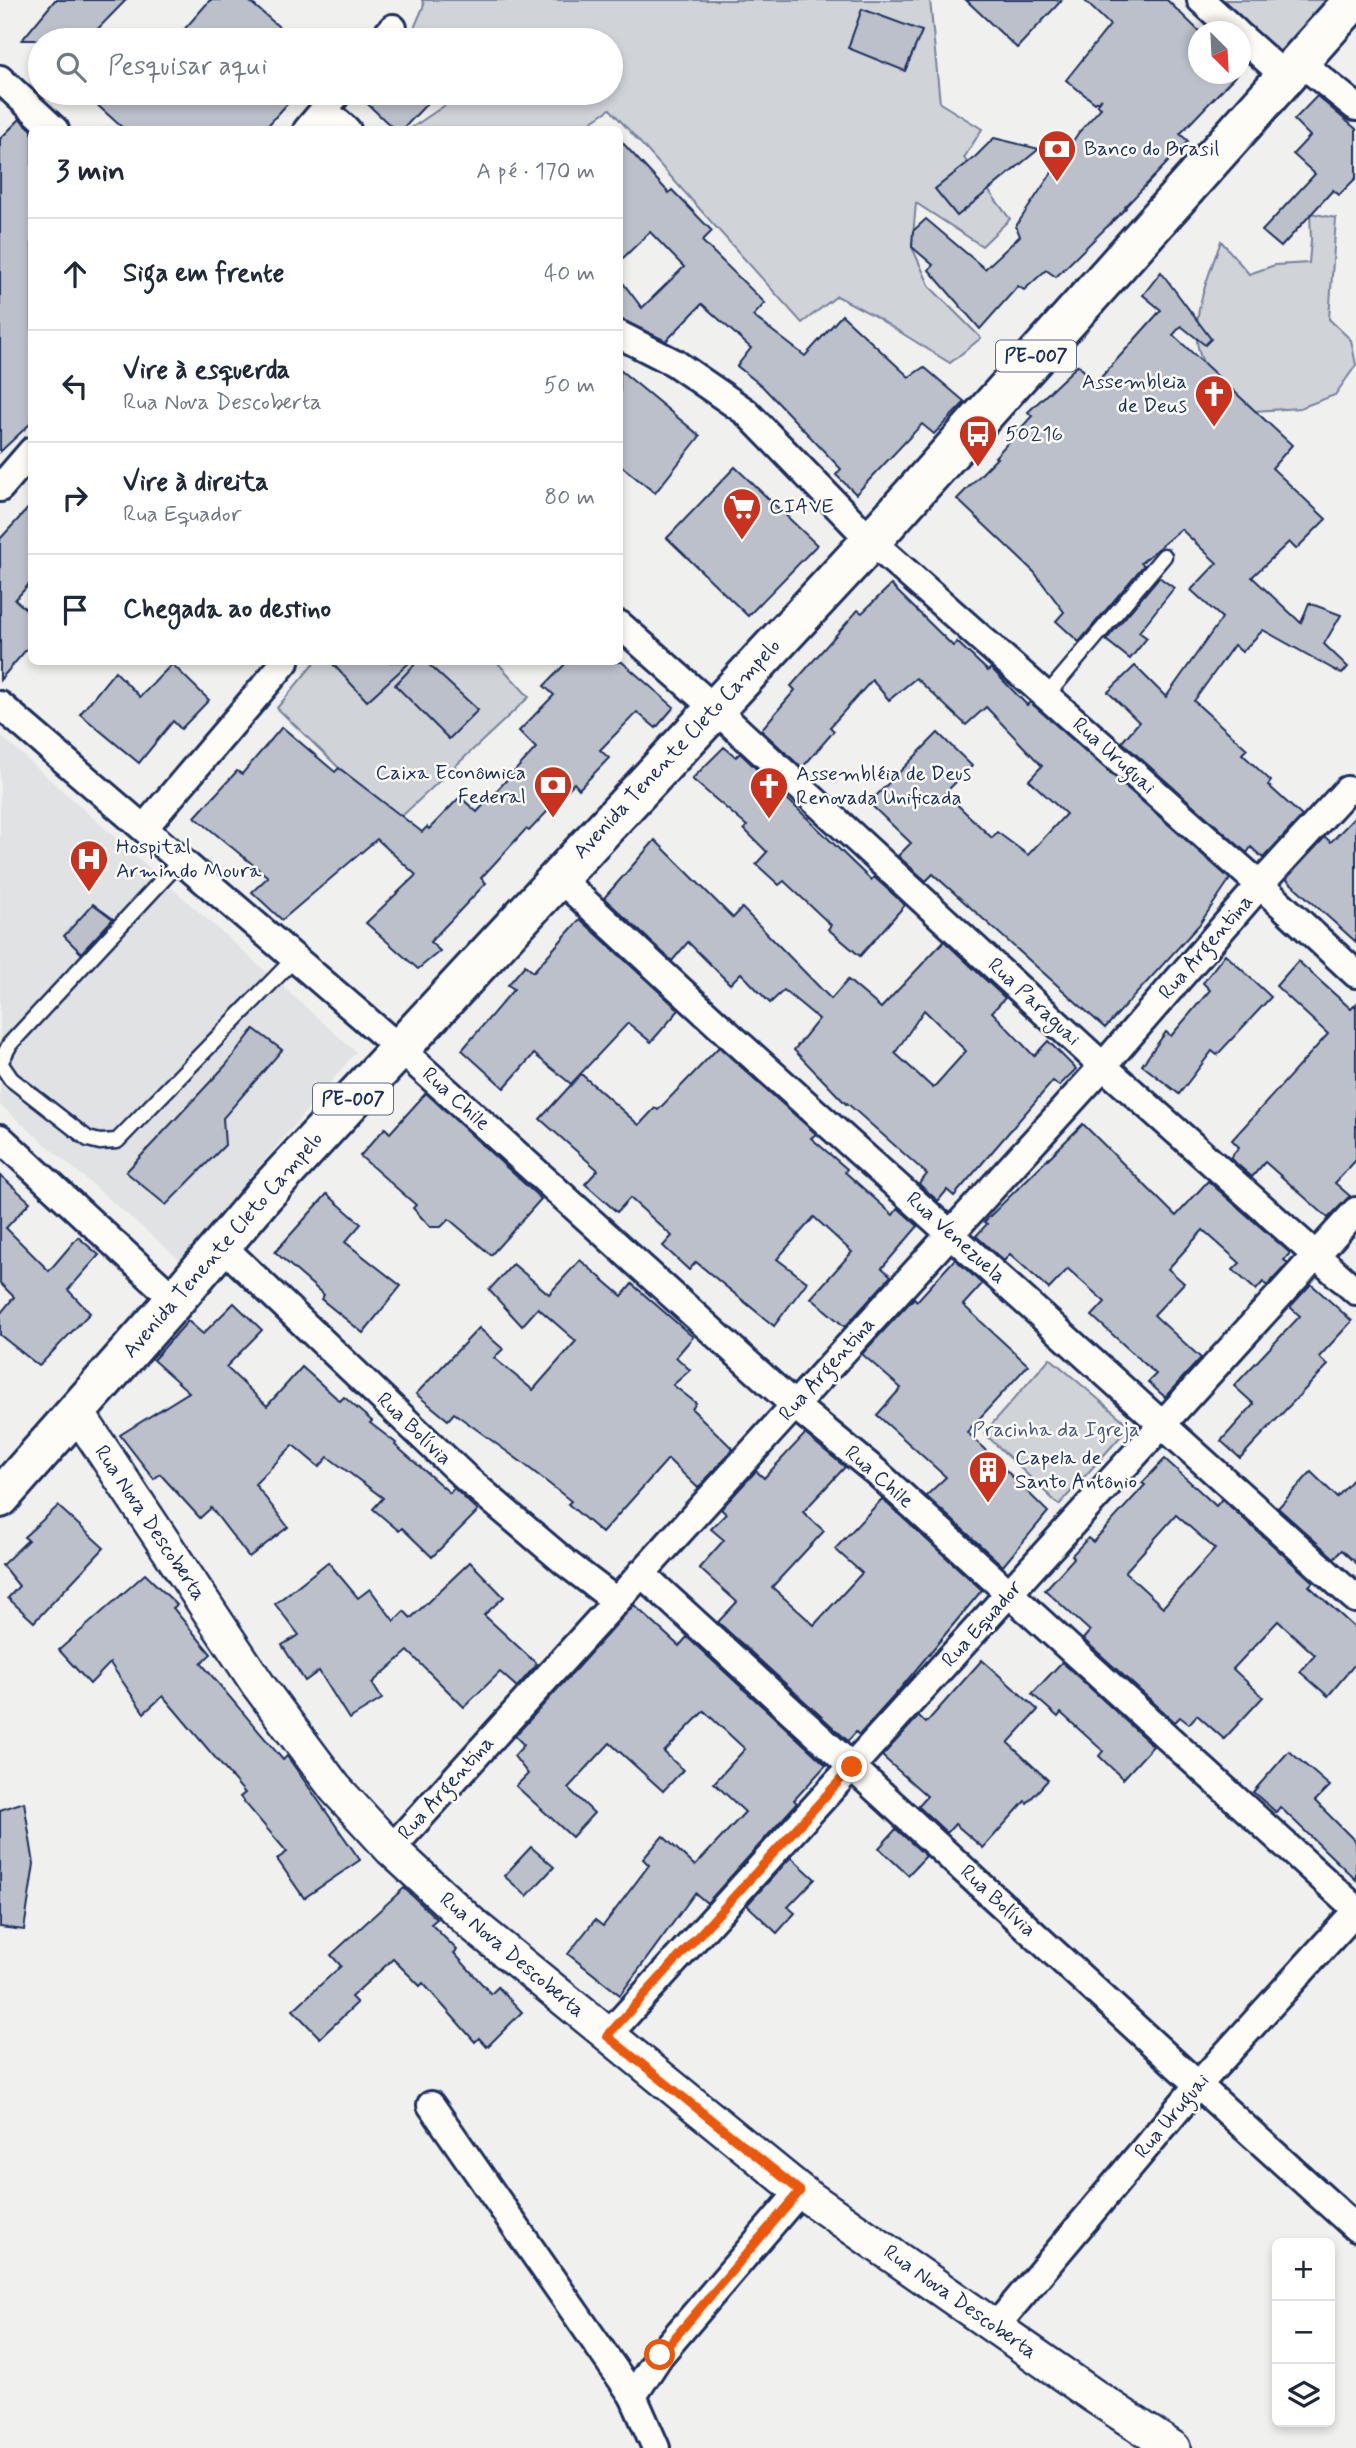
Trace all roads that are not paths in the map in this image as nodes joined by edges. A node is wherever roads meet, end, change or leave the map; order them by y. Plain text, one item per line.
1 (1201, 0) edge
2 (1354, 0) edge
3 (1224, 21) edge
4 (1251, 43) edge
5 (1293, 70) junction
6 (0, 79) edge
7 (28, 105) edge
8 (28, 105) edge
9 (1356, 107) edge
10 (323, 111) edge
11 (51, 126) edge
12 (342, 126) edge
13 (623, 337) edge
14 (28, 456) edge
15 (0, 488) edge
16 (871, 541) junction
17 (1164, 556) dead end
18 (623, 628) edge
19 (282, 665) edge
20 (1046, 696) junction
21 (0, 705) edge
22 (715, 709) junction
23 (1347, 790) dead end
24 (144, 828) junction
25 (181, 859) junction
26 (557, 876) junction
27 (1260, 886) junction
28 (295, 958) junction
29 (1356, 974) edge
30 (399, 1048) junction
31 (1103, 1066) junction
32 (0, 1138) edge
33 (1356, 1211) edge
34 (951, 1233) junction
35 (222, 1246) junction
36 (1316, 1255) junction
37 (1356, 1291) edge
38 (175, 1300) junction
39 (794, 1405) junction
40 (77, 1412) junction
41 (1161, 1426) junction
42 (0, 1498) edge
43 (641, 1573) junction
44 (1009, 1594) junction
45 (1356, 1599) edge
46 (616, 1601) junction
47 (852, 1767) junction
48 (391, 1849) junction
49 (1356, 1910) edge
50 (607, 2036) junction
51 (1198, 2085) junction
52 (431, 2105) dead end
53 (800, 2191) junction
54 (1356, 2228) edge
55 (995, 2327) junction
56 (634, 2396) junction
57 (656, 2448) edge
58 (1173, 2448) edge

1 - 3 street
2 - 5 main road, Avenida Tenente Cleto Campelo / PE-007
4 - 5 street
5 - 9 street
5 - 16 main road, Avenida Tenente Cleto Campelo / PE-007
6 - 8 street
7 - 11 street
10 - 12 street
13 - 16 street, Rua Uruguai
14 - 15 street
16 - 20 street, Rua Uruguai
16 - 22 main road, Avenida Tenente Cleto Campelo / PE-007
17 - 20 lane
18 - 22 street, Rua Paraguai
19 - 24 street
20 - 27 street, Rua Uruguai
21 - 24 street, Rua Chile
22 - 26 main road, Avenida Tenente Cleto Campelo / PE-007
22 - 31 street, Rua Paraguai
23 - 27 street, Rua Argentina
24 - 25 street, Rua Chile
25 - 28 street, Rua Chile
25 - 28 lane
26 - 30 main road, Avenida Tenente Cleto Campelo / PE-007
26 - 34 street, Rua Venezuela
27 - 29 street, Rua Uruguai
27 - 31 street, Rua Argentina
28 - 30 street, Rua Chile
30 - 35 main road, Avenida Tenente Cleto Campelo / PE-007
30 - 39 street, Rua Chile
31 - 34 street, Rua Argentina
31 - 36 street, Rua Paraguai
32 - 38 street
33 - 36 street, Rua Equador
34 - 39 street, Rua Argentina
34 - 41 street, Rua Venezuela
35 - 38 main road, Avenida Tenente Cleto Campelo / PE-007
35 - 46 street, Rua Bolívia
36 - 37 street, Rua Paraguai
36 - 41 street, Rua Equador
38 - 40 main road, Avenida Tenente Cleto Campelo / PE-007
39 - 43 street, Rua Argentina
39 - 44 street, Rua Chile
40 - 42 main road, Avenida Tenente Cleto Campelo / PE-007
40 - 48 street, Rua Nova Descoberta
41 - 44 street, Rua Equador
41 - 45 street, Rua Venezuela
43 - 46 street, Rua Argentina
43 - 47 street, Rua Bolívia
44 - 47 street, Rua Equador
44 - 49 street, Rua Chile
46 - 48 street, Rua Argentina
47 - 50 street, Rua Equador
47 - 51 street, Rua Bolívia
48 - 50 street, Rua Nova Descoberta
49 - 51 street, Rua Uruguai
50 - 53 street, Rua Nova Descoberta
51 - 54 street, Rua Bolívia
51 - 55 street, Rua Uruguai
52 - 56 street
53 - 55 street, Rua Nova Descoberta
53 - 56 street
55 - 58 street, Rua Nova Descoberta
56 - 57 street

